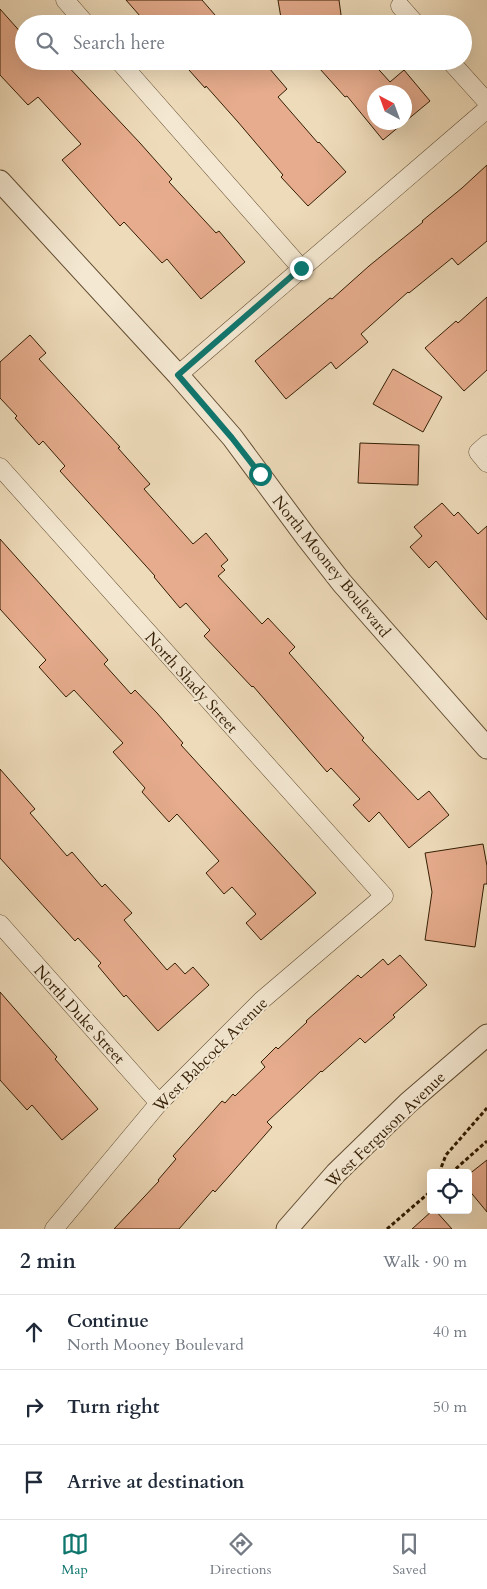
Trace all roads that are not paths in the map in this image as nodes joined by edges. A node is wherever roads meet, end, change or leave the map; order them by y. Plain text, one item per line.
1 (65, 0) edge
2 (400, 6) dead end
3 (78, 15) edge
4 (408, 15) edge
5 (127, 70) edge
6 (458, 70) edge
7 (487, 102) edge
8 (487, 109) edge
9 (0, 181) edge
10 (301, 268) junction
11 (178, 375) junction
12 (0, 467) edge
13 (487, 748) edge
14 (384, 896) joint
15 (0, 924) edge
16 (487, 1035) edge
17 (159, 1103) junction
18 (54, 1229) edge
19 (287, 1229) edge

1 - 3 street
2 - 4 street
5 - 10 street
6 - 7 street
8 - 10 street
9 - 11 street, North Mooney Boulevard
10 - 11 street
11 - 13 street, North Mooney Boulevard
12 - 14 street, North Shady Street
14 - 17 street, West Babcock Avenue
15 - 17 street, North Duke Street
16 - 19 street, West Ferguson Avenue
17 - 18 street, West Babcock Avenue

